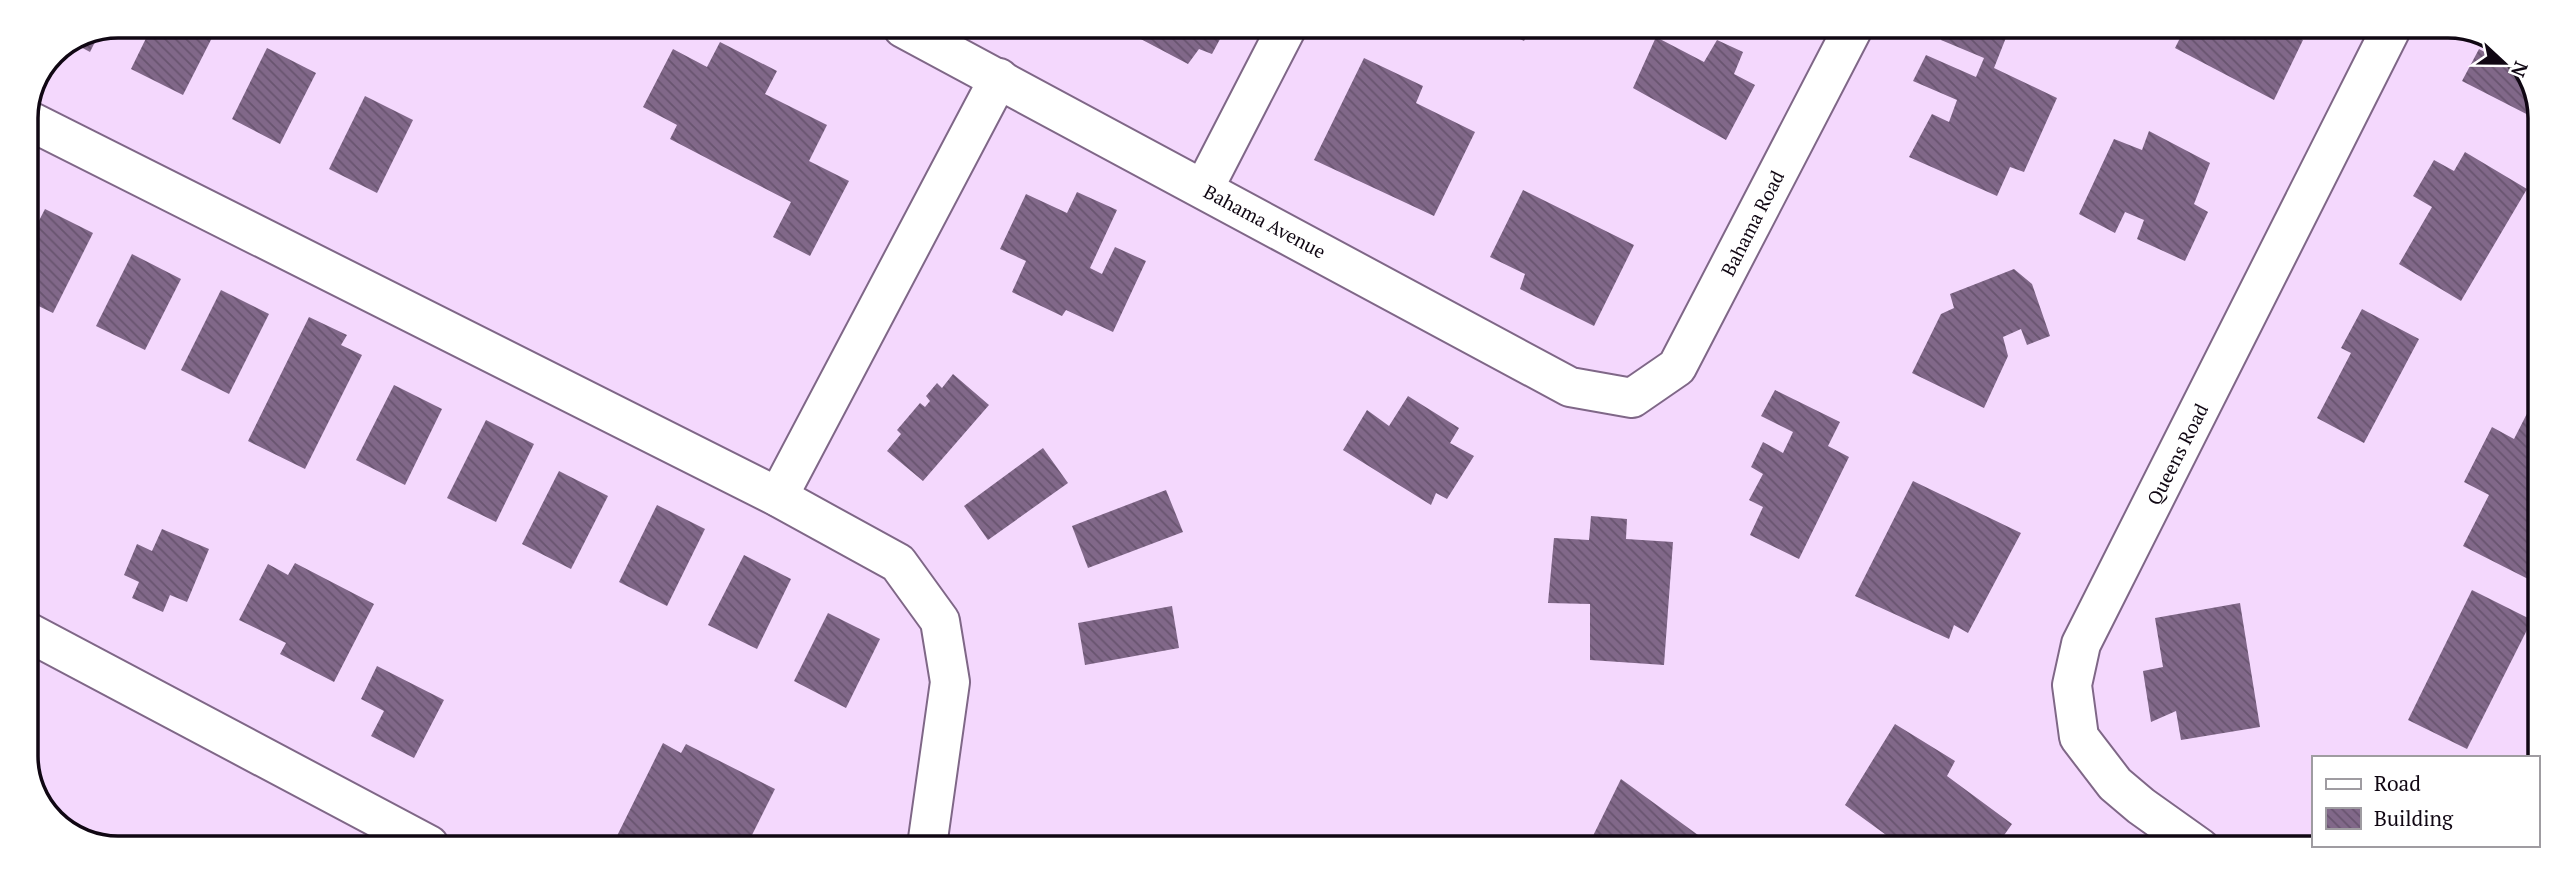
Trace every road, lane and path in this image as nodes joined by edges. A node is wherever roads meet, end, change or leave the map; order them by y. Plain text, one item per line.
1 (922, 38) edge
2 (1281, 38) edge
3 (1848, 38) edge
4 (2386, 38) edge
5 (999, 78) junction
6 (38, 125) edge
7 (1204, 188) junction
8 (1632, 398) joint
9 (778, 497) junction
10 (39, 638) edge
11 (412, 836) edge
12 (928, 836) edge
13 (2183, 836) edge

1 - 5 street, Bahama Avenue
2 - 7 street
3 - 8 street, Bahama Road
4 - 13 street, Queens Road
5 - 7 street, Bahama Avenue
5 - 9 street
6 - 9 street
7 - 8 street, Bahama Avenue
9 - 12 street
10 - 11 street

